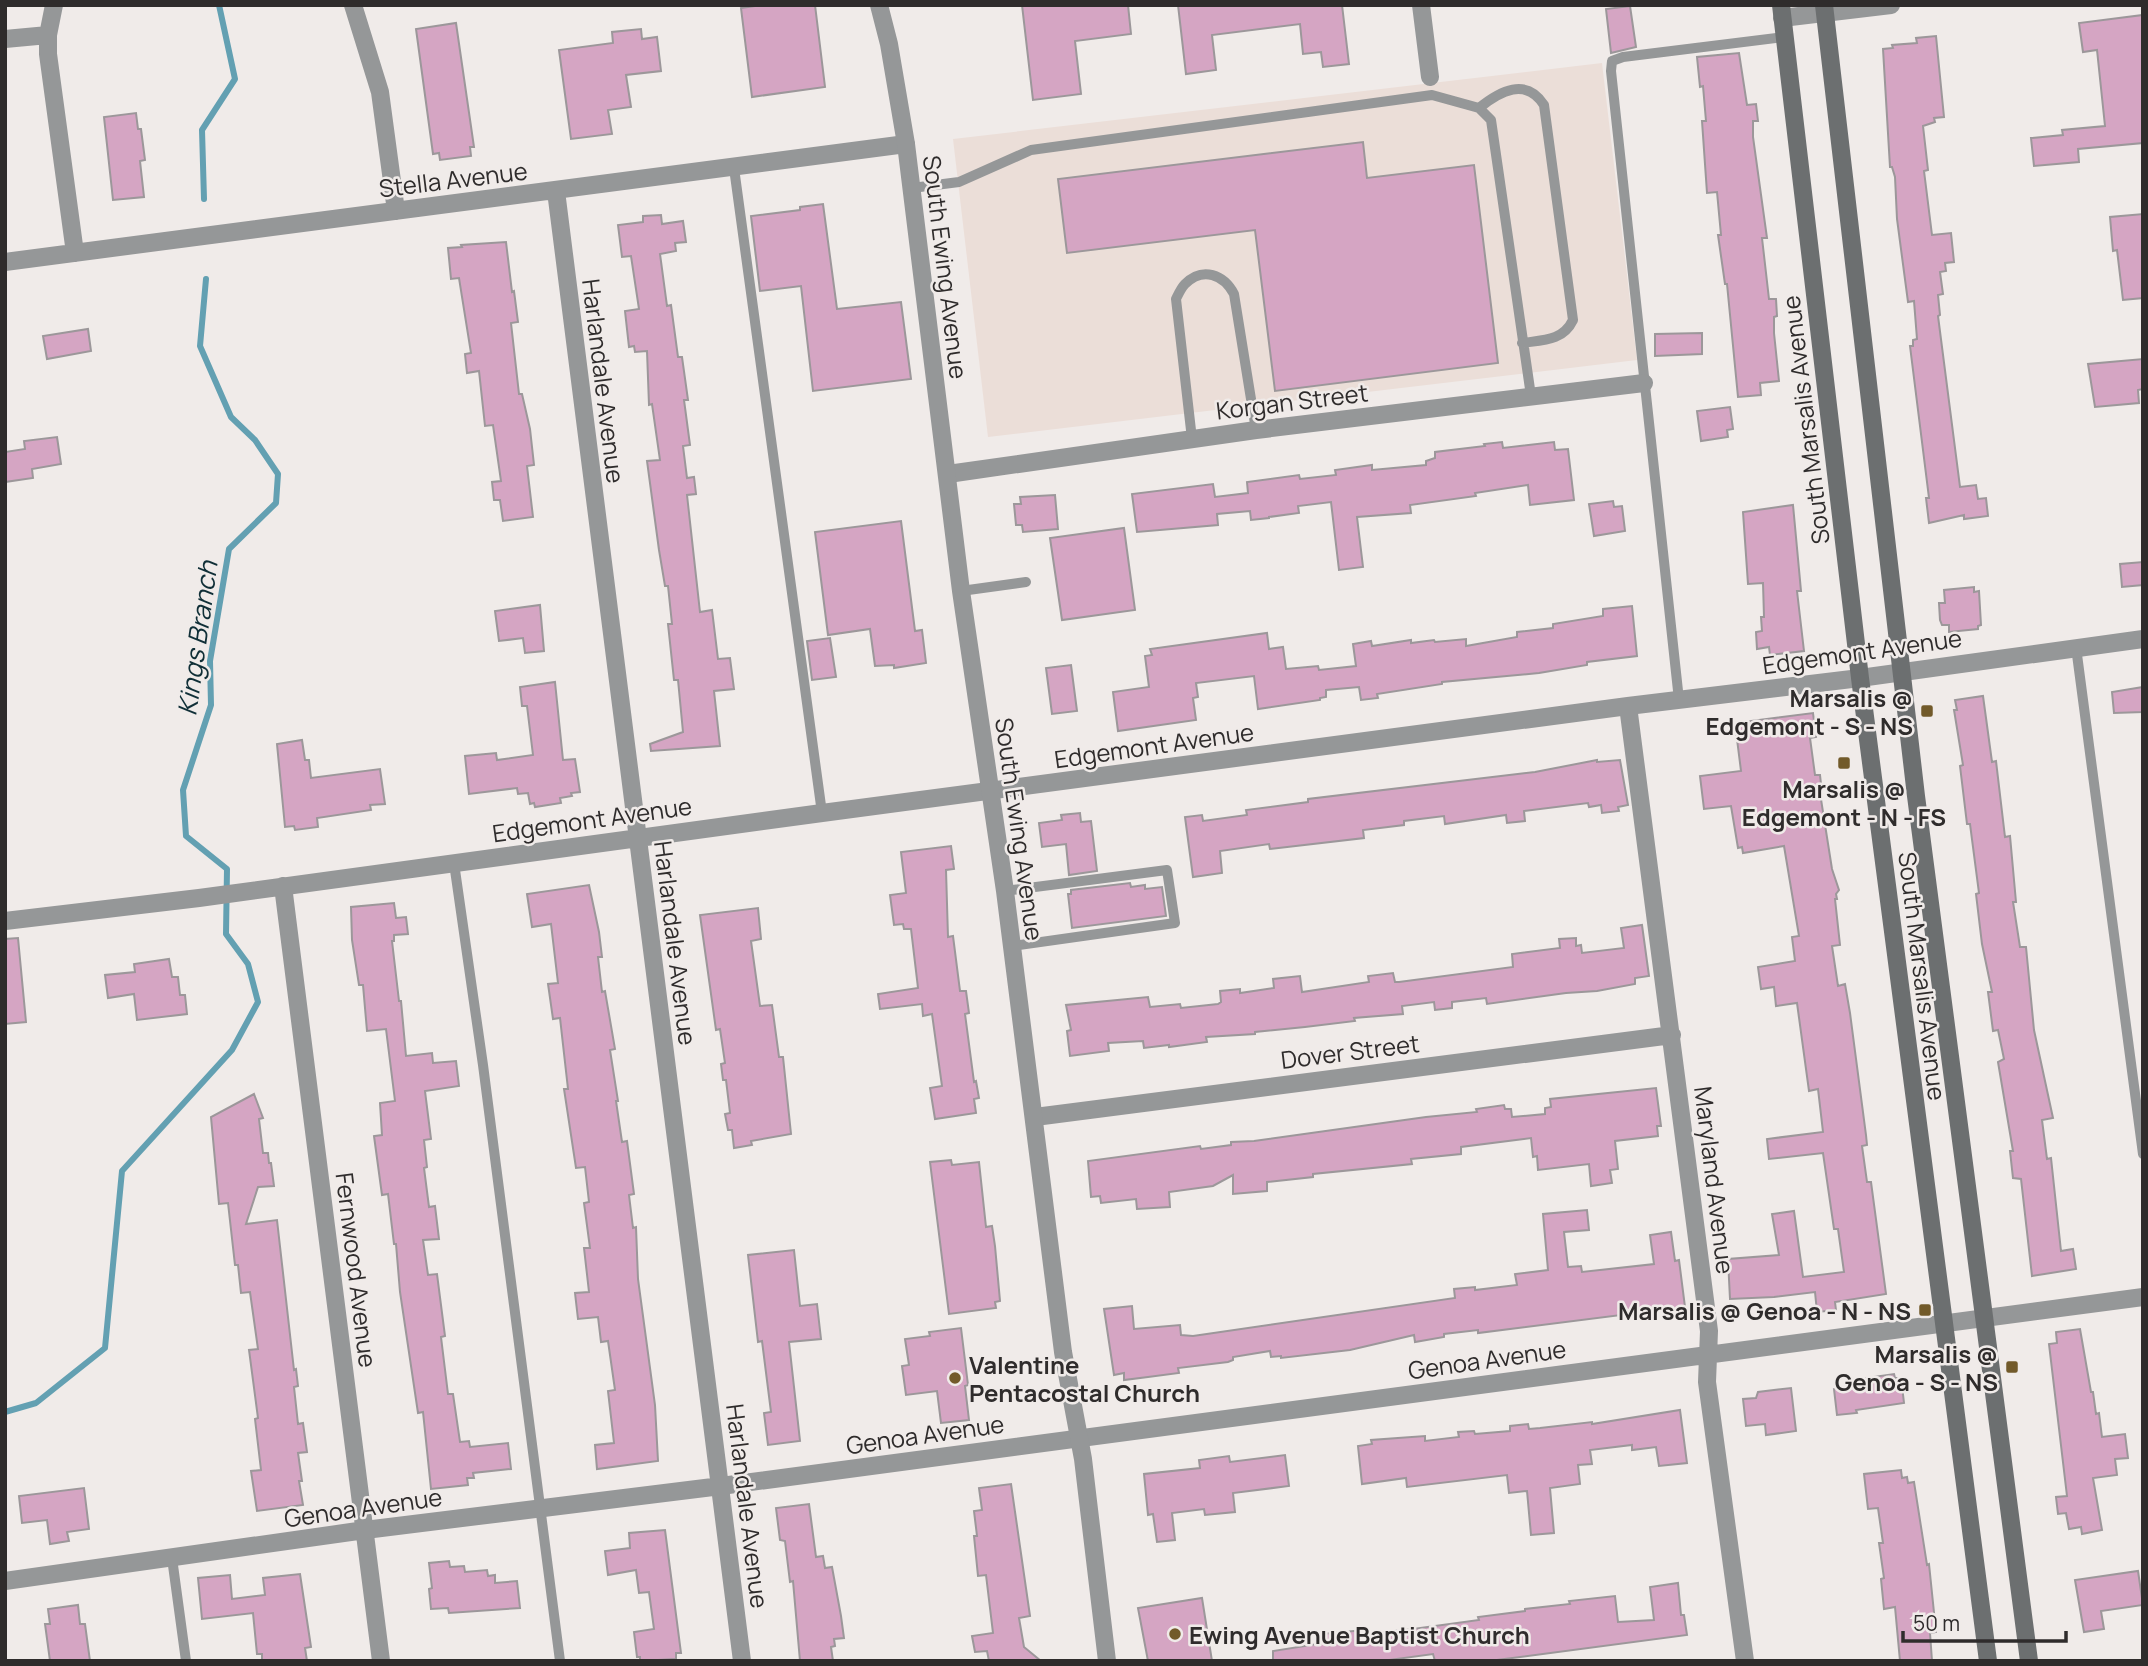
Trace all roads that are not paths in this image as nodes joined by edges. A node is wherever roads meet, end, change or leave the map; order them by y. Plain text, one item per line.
1 (54, 5) edge
2 (353, 5) edge
3 (879, 5) edge
4 (1421, 5) edge
5 (1891, 5) edge
6 (1824, 9) edge
7 (1781, 12) edge
8 (48, 35) junction
9 (1784, 37) junction
10 (5, 40) edge
11 (1431, 86) junction
12 (1479, 108) junction
13 (906, 144) junction
14 (734, 168) junction
15 (912, 188) junction
16 (555, 191) junction
17 (396, 211) junction
18 (75, 253) junction
19 (5, 262) edge
20 (1522, 343) junction
21 (1644, 383) junction
22 (1531, 396) junction
23 (1256, 430) junction
24 (1192, 439) junction
25 (948, 474) junction
26 (1027, 582) dead end
27 (961, 591) junction
28 (2143, 639) edge
29 (2076, 647) junction
30 (1901, 671) junction
31 (1860, 678) junction
32 (1679, 700) junction
33 (1628, 706) junction
34 (990, 792) junction
35 (822, 813) junction
36 (638, 838) junction
37 (454, 863) junction
38 (283, 886) junction
39 (1005, 891) junction
40 (5, 921) edge
41 (1012, 946) junction
42 (1672, 1035) junction
43 (1035, 1117) junction
44 (2143, 1154) edge
45 (2143, 1297) edge
46 (1985, 1318) junction
47 (1944, 1324) junction
48 (1707, 1354) junction
49 (1080, 1439) junction
50 (721, 1486) junction
51 (540, 1509) junction
52 (365, 1530) junction
53 (172, 1558) junction
54 (5, 1581) edge
55 (186, 1661) edge
56 (381, 1661) edge
57 (560, 1661) edge
58 (743, 1661) edge
59 (1107, 1661) edge
60 (1745, 1661) edge
61 (1988, 1661) edge
62 (2029, 1661) edge

1 - 8 street
2 - 17 street
3 - 13 street, South Ewing Avenue
4 - 11 street
5 - 6 street
6 - 7 street
6 - 30 main road, South Marsalis Avenue
7 - 9 main road, South Marsalis Avenue
8 - 10 street
8 - 18 street
9 - 21 lane
9 - 31 main road, South Marsalis Avenue
11 - 12 lane
11 - 15 lane
12 - 20 lane
12 - 20 lane
13 - 14 street, Stella Avenue
13 - 15 street, South Ewing Avenue
14 - 16 street, Stella Avenue
14 - 35 lane
15 - 25 street, South Ewing Avenue
16 - 17 street, Stella Avenue
16 - 36 street, Harlandale Avenue
17 - 18 street, Stella Avenue
18 - 19 street, Stella Avenue
20 - 22 lane
21 - 22 street, Korgan Street
21 - 32 lane
22 - 23 street, Korgan Street
23 - 24 street, Korgan Street
23 - 24 lane
24 - 25 street, Korgan Street
25 - 27 street, South Ewing Avenue
26 - 27 lane
27 - 34 street, South Ewing Avenue
28 - 29 street, Edgemont Avenue
29 - 30 street, Edgemont Avenue
29 - 44 lane
30 - 31 street, Edgemont Avenue
30 - 46 main road, South Marsalis Avenue
31 - 32 street, Edgemont Avenue
31 - 47 main road, South Marsalis Avenue
32 - 33 street, Edgemont Avenue
33 - 34 street, Edgemont Avenue
33 - 42 street, Maryland Avenue
34 - 35 street, Edgemont Avenue
34 - 39 street, South Ewing Avenue
35 - 36 street, Edgemont Avenue
36 - 37 street, Edgemont Avenue
36 - 50 street, Harlandale Avenue
37 - 38 street, Edgemont Avenue
37 - 51 lane
38 - 40 street, Edgemont Avenue
38 - 52 street, Fernwood Avenue
39 - 41 street, South Ewing Avenue
39 - 41 lane
41 - 43 street, South Ewing Avenue
42 - 43 street, Dover Street
42 - 48 street, Maryland Avenue
43 - 49 street, South Ewing Avenue
45 - 46 street, Genoa Avenue
46 - 47 street, Genoa Avenue
46 - 62 main road, South Marsalis Avenue
47 - 48 street, Genoa Avenue
47 - 61 main road, South Marsalis Avenue
48 - 49 street, Genoa Avenue
48 - 60 street, Maryland Avenue
49 - 50 street, Genoa Avenue
49 - 59 street, South Ewing Avenue
50 - 51 street, Genoa Avenue
50 - 58 street, Harlandale Avenue
51 - 52 street, Genoa Avenue
51 - 57 lane
52 - 53 street, Genoa Avenue
52 - 56 street, Fernwood Avenue
53 - 54 street, Genoa Avenue
53 - 55 lane

